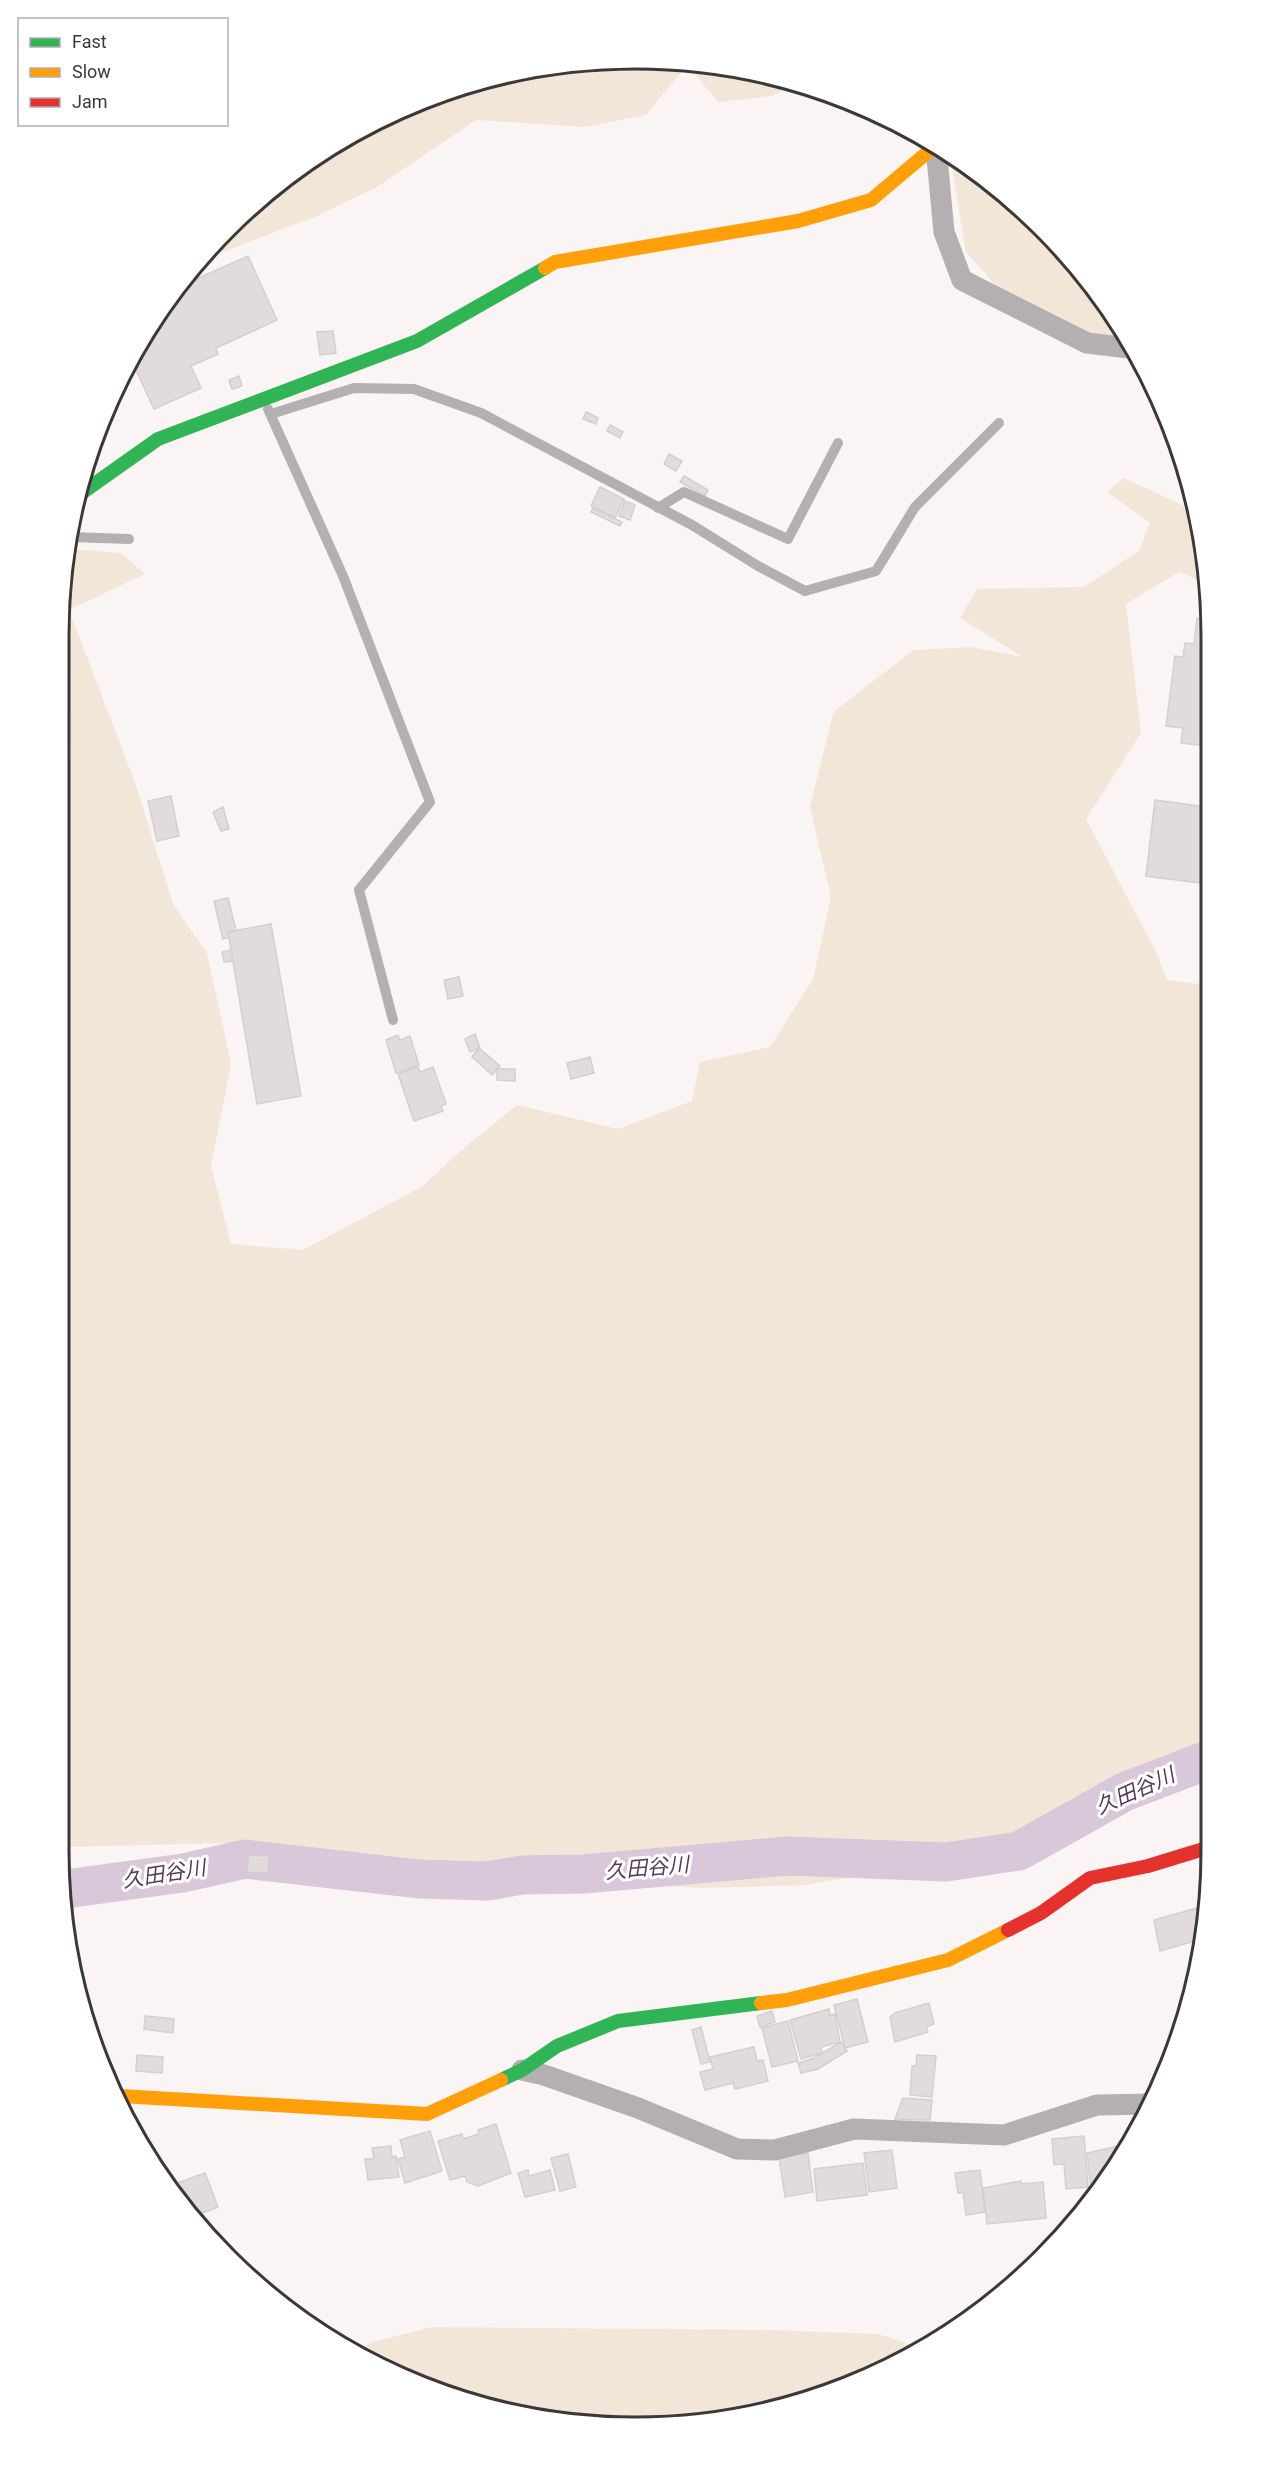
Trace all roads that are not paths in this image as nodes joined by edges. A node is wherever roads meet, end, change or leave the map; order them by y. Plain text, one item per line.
1 (930, 152) edge
2 (937, 157) edge
3 (1122, 347) edge
4 (264, 400) junction
5 (271, 414) junction
6 (999, 423) dead end
7 (838, 443) dead end
8 (88, 488) edge
9 (658, 508) junction
10 (78, 537) edge
11 (129, 539) dead end
12 (393, 1020) dead end
13 (1201, 1850) edge
14 (522, 2070) junction
15 (125, 2096) edge
16 (1141, 2104) edge

1 - 4 street
2 - 3 street
4 - 5 lane
4 - 8 street
5 - 9 lane
5 - 12 lane
6 - 9 lane
7 - 9 lane
10 - 11 lane
13 - 14 street
14 - 15 street
14 - 16 street

